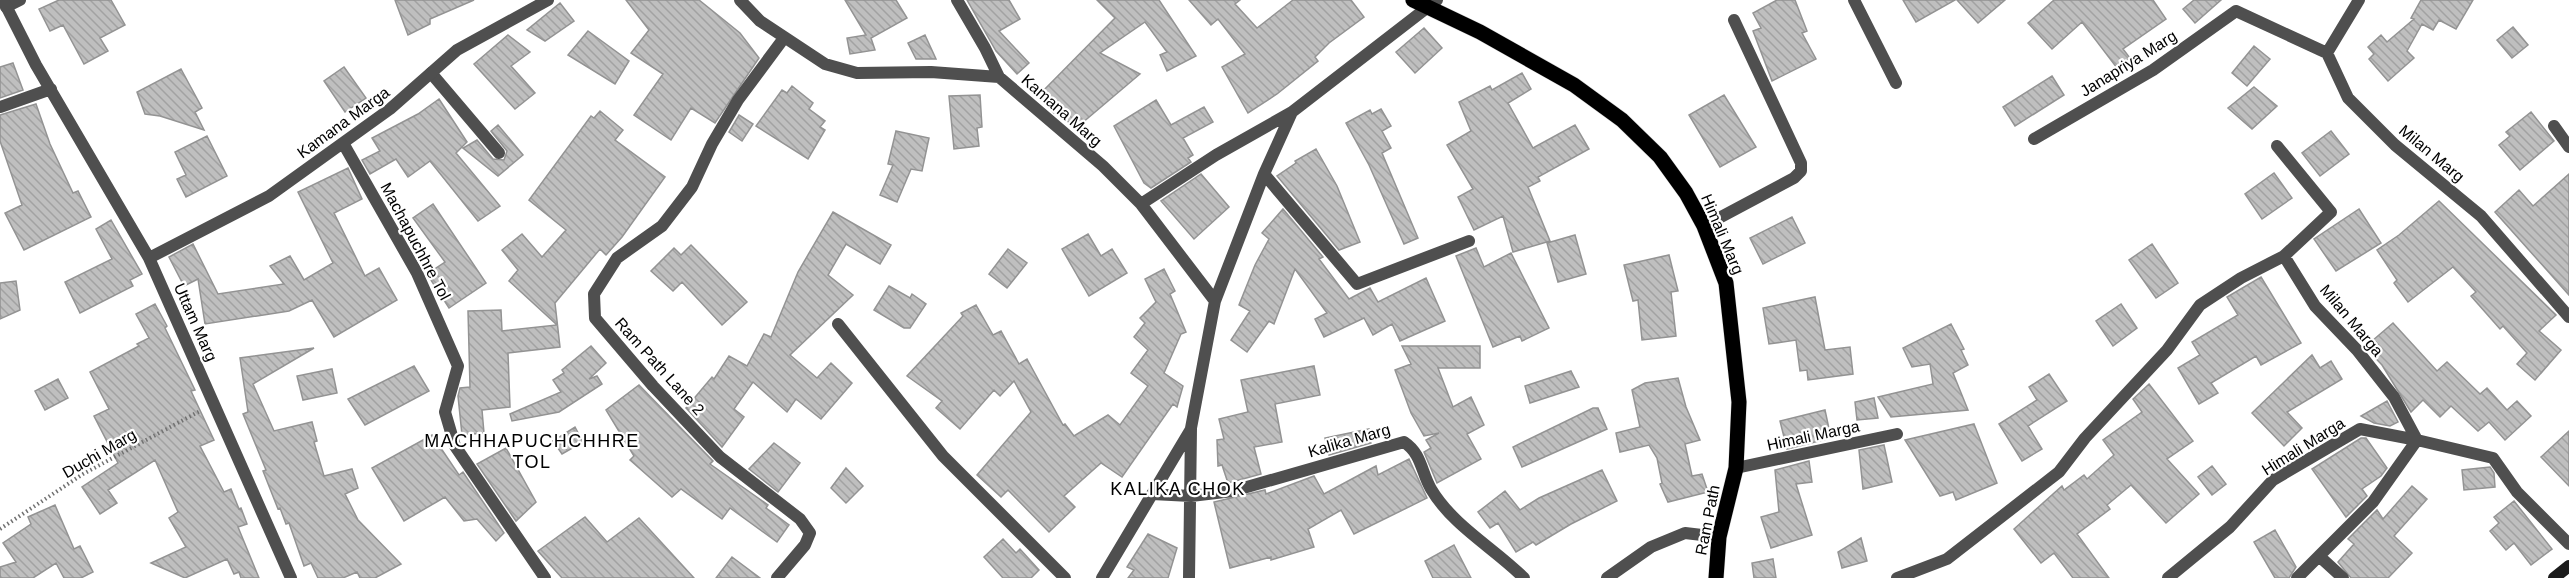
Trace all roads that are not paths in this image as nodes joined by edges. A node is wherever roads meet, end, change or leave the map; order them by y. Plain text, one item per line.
1 (20, 0) edge
2 (548, 0) edge
3 (740, 0) edge
4 (957, 0) edge
5 (1413, 0) edge
6 (1854, 0) edge
7 (2359, 0) edge
8 (5, 4) edge
9 (1432, 4) edge
10 (527, 5) edge
11 (2236, 5) edge
12 (1734, 20) dead end
13 (784, 38) junction
14 (2327, 53) junction
15 (431, 73) junction
16 (999, 77) junction
17 (1896, 82) dead end
18 (51, 89) junction
19 (0, 107) edge
20 (1292, 112) junction
21 (2554, 126) dead end
22 (2034, 139) dead end
23 (343, 142) junction
24 (2277, 146) dead end
25 (2569, 147) edge
26 (499, 153) dead end
27 (1264, 174) junction
28 (1141, 204) junction
29 (1704, 226) junction
30 (1469, 241) dead end
31 (2284, 256) junction
32 (149, 258) junction
33 (1215, 301) junction
34 (2569, 317) edge
35 (838, 324) dead end
36 (1191, 428) junction
37 (1897, 434) dead end
38 (2417, 440) junction
39 (1736, 468) junction
40 (1152, 494) junction
41 (1191, 496) junction
42 (1719, 537) junction
43 (2569, 544) edge
44 (2319, 556) junction
45 (2569, 566) edge
46 (1520, 577) edge
47 (291, 578) edge
48 (545, 578) edge
49 (777, 578) edge
50 (1065, 578) edge
51 (1102, 578) edge
52 (1189, 578) edge
53 (1606, 578) edge
54 (1716, 578) edge
55 (1897, 578) edge
56 (2168, 578) edge
57 (2297, 578) edge
58 (2343, 578) edge
59 (2554, 578) edge

1 - 8 street
2 - 10 street, Kamana Marga
3 - 13 street, Kamana Marg
4 - 16 street
5 - 9 main road
6 - 17 street
7 - 14 street
8 - 18 street, Uttam Marg
9 - 20 street
9 - 29 main road, Himali Marg
10 - 15 street, Kamana Marga
11 - 14 street
11 - 22 street, Janapriya Marg
12 - 29 street
13 - 16 street, Kamana Marg
13 - 49 street, Ram Path Lane 2
14 - 34 street, Milan Marg
15 - 23 street, Kamana Marga
15 - 26 street
16 - 28 street, Kamana Marg
18 - 19 street
18 - 32 street, Uttam Marg
20 - 27 street
20 - 28 street
21 - 25 street
23 - 32 street, Kamana Marga
23 - 48 street, Machapuchhre Tol
24 - 31 street
27 - 30 street
27 - 33 street
28 - 33 street, Kamana Marg
29 - 39 main road, Himali Marg
31 - 38 street, Milan Marga
31 - 55 street
32 - 47 street, Uttam Marg
33 - 36 street
35 - 50 street
36 - 40 street
36 - 41 street
37 - 39 street, Himali Marga
38 - 43 street
38 - 44 street
38 - 56 street, Himali Marga
39 - 42 main road, Ram Path
40 - 41 street
40 - 51 street
41 - 46 street, Kalika Marg
41 - 52 street
42 - 53 street
42 - 54 main road, Ram Path
44 - 57 street
44 - 58 street
45 - 59 main road

